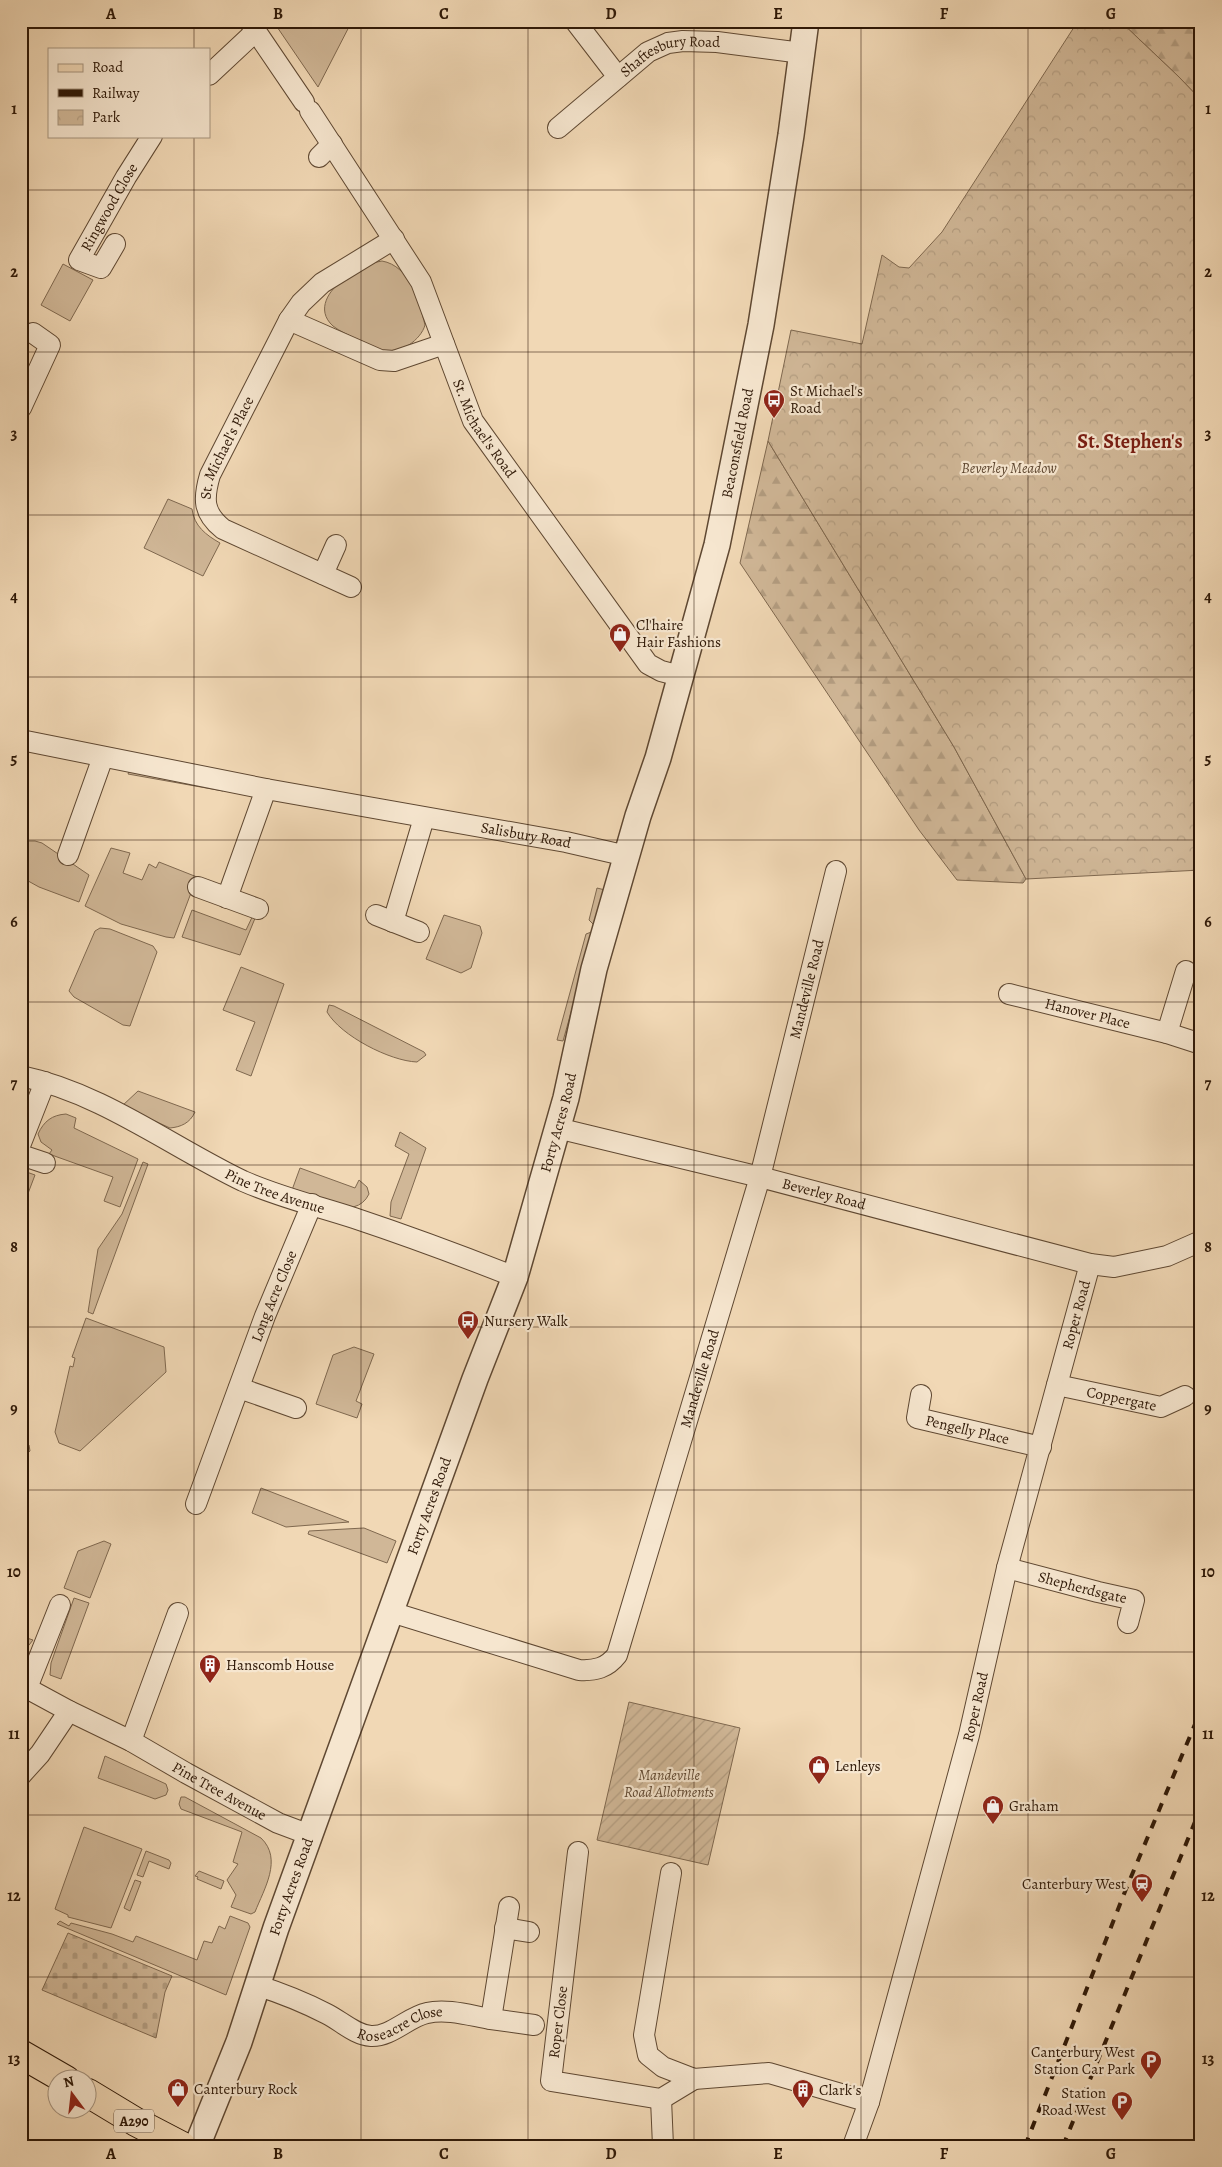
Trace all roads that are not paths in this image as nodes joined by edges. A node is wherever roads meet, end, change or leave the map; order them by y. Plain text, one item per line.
1 (576, 21) edge
2 (806, 21) edge
3 (252, 26) edge
4 (802, 53) junction
5 (210, 74) edge
6 (618, 77) junction
7 (558, 128) dead end
8 (151, 138) edge
9 (394, 239) junction
10 (115, 244) dead end
11 (289, 320) junction
12 (33, 333) dead end
13 (444, 344) junction
14 (21, 408) edge
15 (336, 545) dead end
16 (323, 574) junction
17 (351, 587) dead end
18 (680, 676) junction
19 (21, 740) edge
20 (102, 757) junction
21 (266, 789) junction
22 (424, 818) junction
23 (68, 856) dead end
24 (627, 856) junction
25 (836, 870) dead end
26 (198, 887) dead end
27 (227, 898) junction
28 (258, 909) dead end
29 (419, 932) dead end
30 (1186, 972) dead end
31 (1009, 994) dead end
32 (1167, 1034) junction
33 (1201, 1044) edge
34 (21, 1076) edge
35 (45, 1082) junction
36 (557, 1128) junction
37 (21, 1143) edge
38 (21, 1155) edge
39 (45, 1163) dead end
40 (760, 1177) junction
41 (312, 1204) junction
42 (1201, 1240) edge
43 (1090, 1264) junction
44 (515, 1277) junction
45 (1057, 1385) junction
46 (239, 1388) junction
47 (921, 1395) dead end
48 (1185, 1396) dead end
49 (296, 1408) dead end
50 (1041, 1447) junction
51 (196, 1504) dead end
52 (1007, 1568) junction
53 (60, 1605) dead end
54 (391, 1612) junction
55 (178, 1613) dead end
56 (1128, 1623) dead end
57 (24, 1686) edge
58 (69, 1711) junction
59 (131, 1741) junction
60 (21, 1775) edge
61 (310, 1835) junction
62 (578, 1852) dead end
63 (671, 1873) dead end
64 (508, 1907) dead end
65 (505, 1928) junction
66 (529, 1932) dead end
67 (256, 1985) junction
68 (492, 2019) junction
69 (534, 2025) dead end
70 (21, 2054) edge
71 (49, 2070) edge
72 (694, 2079) junction
73 (98, 2098) edge
74 (661, 2099) junction
75 (869, 2102) junction
76 (182, 2146) edge
77 (197, 2146) edge
78 (663, 2146) edge
79 (853, 2146) edge

1 - 6 street
2 - 4 street, Beaconsfield Road
3 - 5 street
3 - 9 street, St. Michael's Road
4 - 6 street, Shaftesbury Road
4 - 18 street, Beaconsfield Road
6 - 7 street, Shaftesbury Road
8 - 10 street, Ringwood Close
9 - 11 street, St. Michael's Place
9 - 13 street, St. Michael's Road
11 - 13 street
11 - 16 street, St. Michael's Place
12 - 14 street
13 - 18 street, St. Michael's Road
15 - 16 street
16 - 17 street, St. Michael's Place
18 - 24 street, Beaconsfield Road
19 - 20 street, Salisbury Road
20 - 21 street, Salisbury Road
20 - 23 street
21 - 22 street, Salisbury Road
21 - 27 street
22 - 24 street, Salisbury Road
22 - 29 street
24 - 36 street, Forty Acres Road
25 - 40 street, Mandeville Road
26 - 27 street
27 - 28 street
30 - 32 street
31 - 32 street, Hanover Place
32 - 33 street, Hanover Place
34 - 35 street, Pine Tree Avenue
35 - 37 street
35 - 41 street, Pine Tree Avenue
36 - 40 street, Beverley Road
36 - 44 street, Forty Acres Road
38 - 39 street
40 - 43 street, Beverley Road
40 - 54 street, Mandeville Road
41 - 44 street, Pine Tree Avenue
41 - 46 street, Long Acre Close
42 - 43 street
43 - 45 street, Roper Road
44 - 54 street, Forty Acres Road
45 - 48 street, Coppergate
45 - 50 street, Roper Road
46 - 49 street
46 - 51 street, Long Acre Close
47 - 50 street, Pengelly Place
50 - 52 street, Roper Road
52 - 56 street, Shepherdsgate
52 - 75 street, Roper Road
53 - 57 street, Pine Tree Avenue
54 - 61 street, Forty Acres Road
55 - 59 street
57 - 58 street, Pine Tree Avenue
58 - 59 street, Pine Tree Avenue
58 - 60 street
59 - 61 street, Pine Tree Avenue
61 - 67 street, Forty Acres Road
62 - 74 street, Roper Close
63 - 72 street
64 - 65 street
65 - 66 street
65 - 68 street
67 - 68 street, Roseacre Close
67 - 77 street, Forty Acres Road
68 - 69 street, Roseacre Close
70 - 71 main road
72 - 74 street
72 - 75 street
73 - 76 main road, A290
74 - 78 street
75 - 79 street, Roper Road

